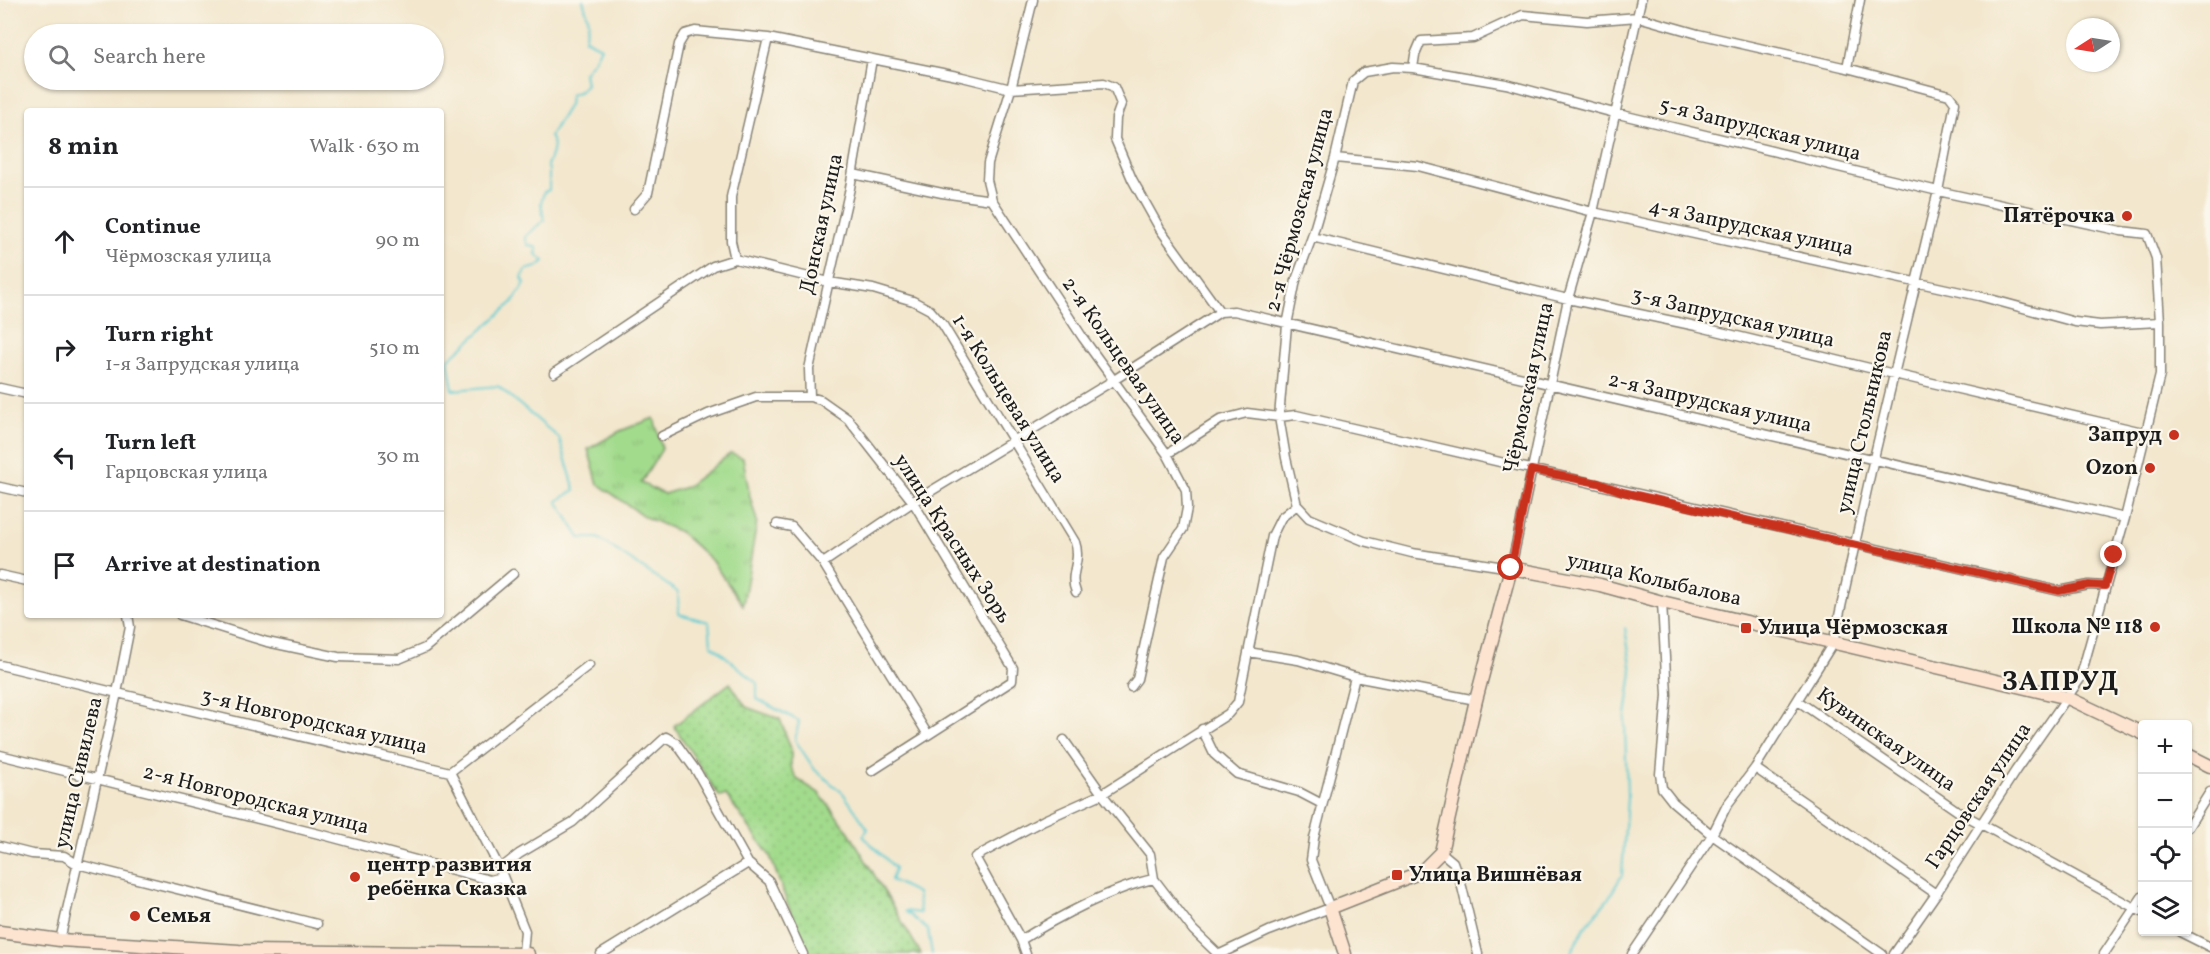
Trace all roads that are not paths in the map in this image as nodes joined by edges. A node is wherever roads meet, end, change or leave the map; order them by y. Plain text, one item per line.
1 (1033, 0) edge
2 (1641, 0) edge
3 (1860, 0) edge
4 (1638, 17) junction
5 (768, 38) junction
6 (872, 59) junction
7 (1413, 68) junction
8 (1847, 68) junction
9 (1364, 72) joint
10 (1011, 89) junction
11 (1614, 113) junction
12 (1335, 158) junction
13 (853, 174) junction
14 (1938, 191) junction
15 (992, 200) junction
16 (634, 209) dead end
17 (1593, 212) junction
18 (2147, 234) joint
19 (1312, 237) junction
20 (735, 259) junction
21 (829, 282) junction
22 (1916, 283) junction
23 (1568, 299) junction
24 (1220, 312) junction
25 (2160, 322) junction
26 (1287, 325) junction
27 (554, 374) dead end
28 (1894, 374) junction
29 (1114, 380) junction
30 (1550, 385) junction
31 (0, 387) edge
32 (24, 393) edge
33 (810, 397) junction
34 (1279, 417) junction
35 (2146, 433) junction
36 (662, 436) dead end
37 (1013, 441) junction
38 (1167, 454) junction
39 (1874, 459) junction
40 (1531, 470) junction
41 (0, 487) edge
42 (24, 491) edge
43 (913, 502) junction
44 (1297, 505) junction
45 (2125, 518) junction
46 (777, 524) dead end
47 (1855, 543) junction
48 (823, 563) junction
49 (1511, 568) junction
50 (513, 574) dead end
51 (0, 575) edge
52 (24, 580) edge
53 (2105, 586) junction
54 (1076, 592) dead end
55 (1662, 602) junction
56 (128, 618) edge
57 (190, 618) edge
58 (1833, 643) junction
59 (1248, 652) junction
60 (0, 665) edge
61 (589, 665) dead end
62 (1355, 677) junction
63 (1131, 687) dead end
64 (117, 693) junction
65 (2068, 698) junction
66 (1476, 700) junction
67 (1798, 701) junction
68 (1202, 729) junction
69 (2138, 732) edge
70 (928, 735) junction
71 (1064, 740) dead end
72 (0, 755) edge
73 (2192, 757) edge
74 (2210, 766) edge
75 (1755, 768) junction
76 (872, 771) dead end
77 (450, 772) junction
78 (98, 778) junction
79 (2210, 792) edge
80 (1102, 794) junction
81 (1322, 804) junction
82 (2192, 819) edge
83 (1982, 824) junction
84 (1712, 835) junction
85 (0, 846) edge
86 (1441, 852) junction
87 (748, 863) junction
88 (77, 864) junction
89 (501, 873) junction
90 (1154, 879) junction
91 (1936, 894) junction
92 (1330, 908) junction
93 (2138, 909) edge
94 (2138, 911) edge
95 (317, 924) dead end
96 (0, 932) edge
97 (2188, 936) edge
98 (60, 939) junction
99 (1021, 940) junction
100 (2210, 947) edge
101 (239, 952) edge
102 (526, 953) edge
103 (601, 954) edge
104 (803, 954) edge
105 (1026, 954) edge
106 (1219, 954) edge
107 (1345, 954) edge
108 (1478, 954) edge
109 (1632, 954) edge
110 (1882, 954) edge
111 (1894, 954) edge
112 (2104, 954) edge

1 - 10 street
2 - 4 street, Чёрмозская улица
3 - 8 street
4 - 7 street
4 - 8 street
4 - 11 street, Чёрмозская улица
5 - 6 street
5 - 16 street
5 - 20 street
6 - 10 street
6 - 13 street, Донская улица
7 - 9 street, 5-я Запрудская улица
7 - 11 street, 5-я Запрудская улица
8 - 14 street, улица Стольникова
9 - 12 street, 2-я Чёрмозская улица
10 - 15 street
10 - 24 street
11 - 14 street, 5-я Запрудская улица
11 - 17 street, Чёрмозская улица
12 - 17 street, 4-я Запрудская улица
12 - 19 street, 2-я Чёрмозская улица
13 - 15 street
13 - 21 street, Донская улица
14 - 18 street, 5-я Запрудская улица
14 - 22 street, улица Стольникова
15 - 29 street, 2-я Кольцевая улица
17 - 22 street, 4-я Запрудская улица
17 - 23 street, Чёрмозская улица
18 - 25 street, Гарцовская улица
19 - 23 street, 3-я Запрудская улица
19 - 26 street, 2-я Чёрмозская улица
20 - 21 street, 1-я Кольцевая улица
20 - 27 street
21 - 33 street, Донская улица
21 - 37 street, 1-я Кольцевая улица
22 - 25 street, 4-я Запрудская улица
22 - 28 street, улица Стольникова
23 - 28 street, 3-я Запрудская улица
23 - 30 street, Чёрмозская улица
24 - 26 street, 2-я Запрудская улица
24 - 29 street
25 - 35 street, Гарцовская улица
26 - 30 street, 2-я Запрудская улица
26 - 34 street, 2-я Чёрмозская улица
28 - 35 street, 3-я Запрудская улица
28 - 39 street, улица Стольникова
29 - 37 street
29 - 38 street, 2-я Кольцевая улица
30 - 39 street, 2-я Запрудская улица
30 - 40 street, Чёрмозская улица
31 - 32 street
33 - 36 street, улица Красных Зорь
33 - 43 street, улица Красных Зорь
34 - 38 street
34 - 40 street
34 - 44 street, 2-я Чёрмозская улица
35 - 45 street, Гарцовская улица
37 - 43 street
37 - 54 street, 1-я Кольцевая улица
38 - 63 street, 2-я Кольцевая улица
39 - 45 street, 2-я Запрудская улица
39 - 47 street, улица Стольникова
40 - 47 street
40 - 49 street, Чёрмозская улица
41 - 42 street
43 - 48 street
43 - 70 street, улица Красных Зорь
44 - 49 street, улица Колыбалова
44 - 59 street
45 - 53 street, Гарцовская улица
46 - 48 street
47 - 53 street
47 - 58 street, улица Стольникова
48 - 70 street
49 - 55 street, улица Колыбалова
49 - 66 street, Чёрмозская улица
50 - 57 street
51 - 52 street
53 - 65 street, Гарцовская улица
55 - 58 street, улица Колыбалова
55 - 84 street
56 - 64 street, улица Сивилева
58 - 65 street, улица Колыбалова
58 - 67 street, улица Стольникова
59 - 62 street
59 - 68 street
60 - 64 street, 3-я Новгородская улица
61 - 77 street, 3-я Новгородская улица
62 - 66 street
62 - 81 street
64 - 77 street, 3-я Новгородская улица
64 - 78 street, улица Сивилева
65 - 69 street, улица Колыбалова
65 - 83 street, Гарцовская улица
66 - 86 street, Чёрмозская улица
67 - 75 street, улица Стольникова
67 - 83 street, Кувинская улица
68 - 80 street
68 - 81 street
70 - 76 street
71 - 80 street
72 - 78 street, 2-я Новгородская улица
73 - 74 street
75 - 84 street, улица Стольникова
75 - 91 street
77 - 89 street
78 - 88 street, улица Сивилева
78 - 89 street, 2-я Новгородская улица
79 - 82 street
80 - 90 street
80 - 99 street
81 - 92 street
83 - 91 street, Гарцовская улица
83 - 93 street, Кувинская улица
84 - 109 street, улица Стольникова
84 - 110 street
85 - 88 street
86 - 92 street
86 - 108 street
87 - 89 street
87 - 103 street
87 - 104 street
88 - 95 street
88 - 98 street, улица Сивилева
89 - 102 street
90 - 99 street
90 - 106 street
91 - 111 street, Гарцовская улица
92 - 106 street
92 - 107 street
94 - 112 street
96 - 98 street
97 - 100 street
98 - 101 street
99 - 105 street
101 - 102 street

